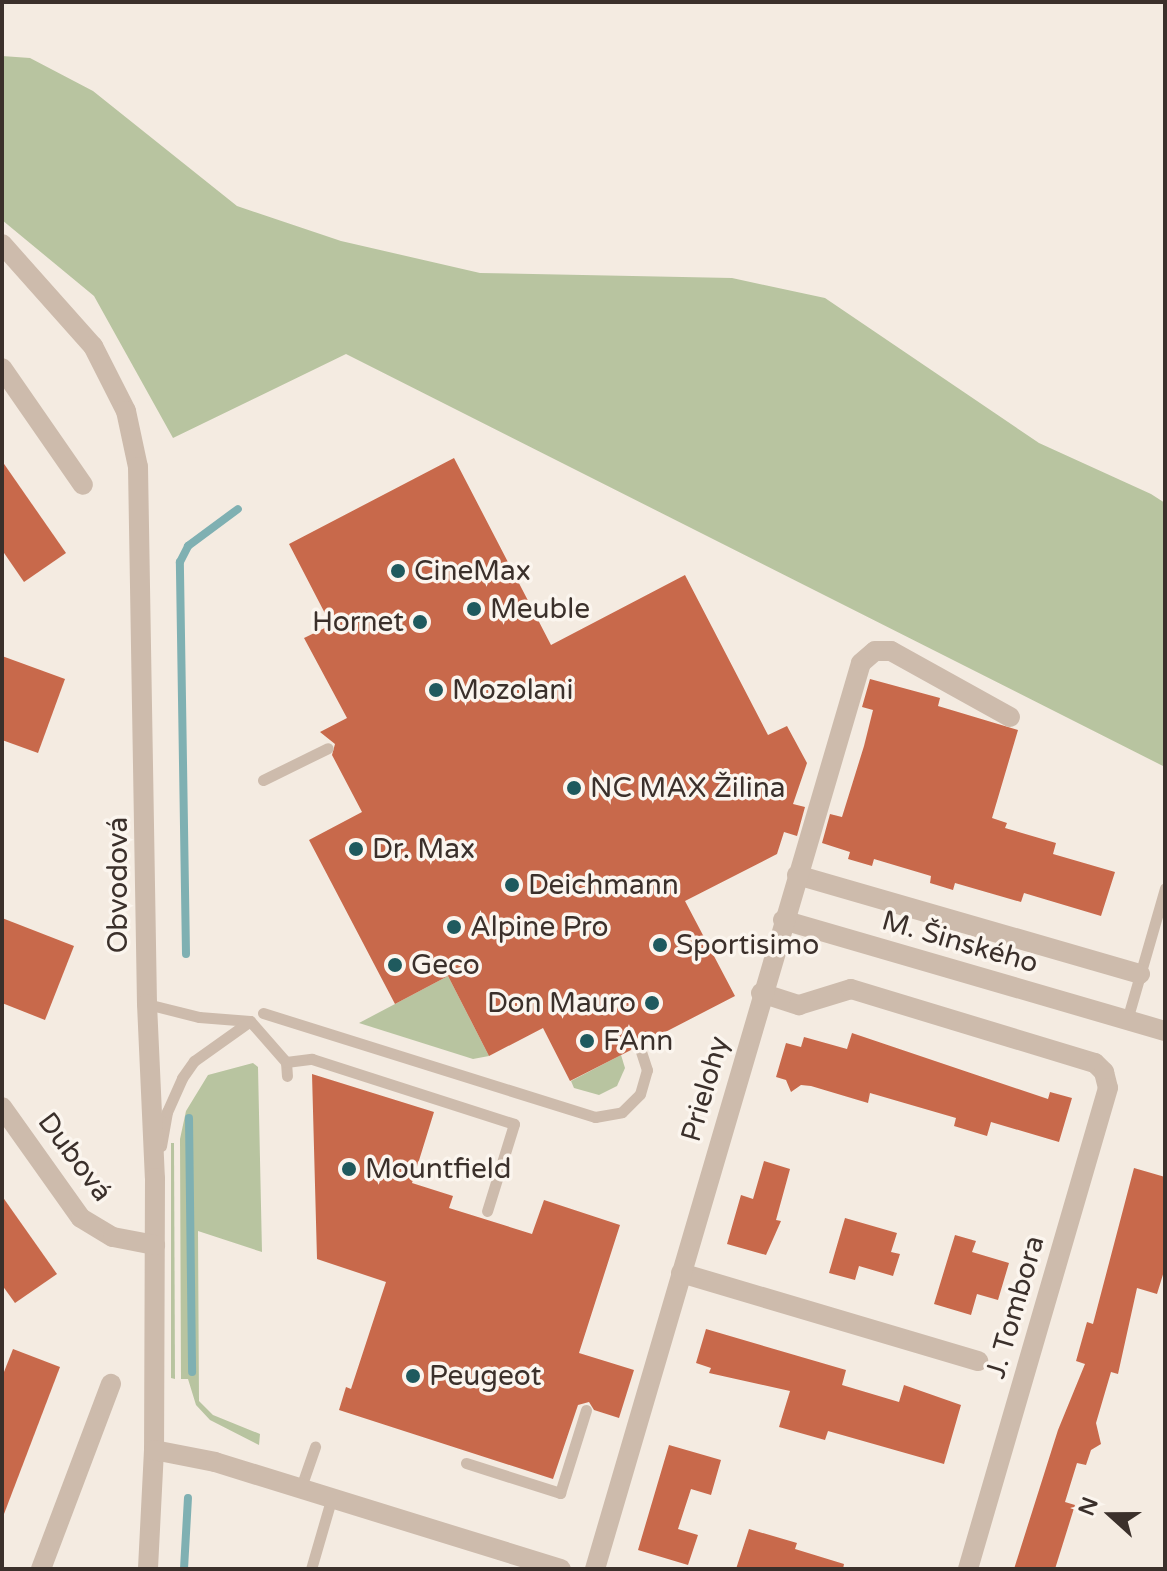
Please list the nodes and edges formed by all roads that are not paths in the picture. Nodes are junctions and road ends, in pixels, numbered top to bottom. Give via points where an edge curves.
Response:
1 (2, 244) edge
2 (2, 368) edge
3 (83, 485) dead end
4 (1010, 717) dead end
5 (328, 748) dead end
6 (263, 780) dead end
7 (797, 875) junction
8 (1165, 888) edge
9 (783, 920) junction
10 (1140, 974) junction
11 (761, 993) junction
12 (147, 1004) junction
13 (263, 1013) dead end
14 (1127, 1020) junction
15 (250, 1021) junction
16 (1165, 1031) edge
17 (639, 1046) dead end
18 (286, 1062) junction
19 (287, 1076) dead end
20 (2, 1107) edge
21 (155, 1178) junction
22 (487, 1211) dead end
23 (155, 1245) junction
24 (681, 1273) junction
25 (978, 1361) dead end
26 (111, 1384) dead end
27 (586, 1410) dead end
28 (315, 1447) dead end
29 (154, 1450) junction
30 (466, 1463) dead end
31 (300, 1490) junction
32 (331, 1500) junction
33 (41, 1569) edge
34 (148, 1569) edge
35 (311, 1569) edge
36 (561, 1569) edge
37 (595, 1569) edge
38 (968, 1569) edge

1 - 12 street, Obvodová via 93,346 126,411 138,467
2 - 3 street
4 - 7 street via 891,651 875,651 861,663
5 - 6 lane
7 - 9 street
7 - 10 street, M. Šinského
8 - 10 lane
9 - 11 street, Prielohy
9 - 14 street, M. Šinského
10 - 14 lane
11 - 24 street, Prielohy
11 - 38 street, J. Tombora via 799,1005 851,989 1095,1063 1104,1072 1108,1088
12 - 15 lane via 199,1017
12 - 21 street, Obvodová
13 - 17 lane via 595,1117 622,1112 640,1094 647,1070
14 - 16 street, M. Šinského
15 - 18 lane
15 - 21 lane via 194,1061 182,1078 167,1112
18 - 19 lane
18 - 22 lane via 312,1059 514,1124
20 - 23 street, Dubová via 81,1218 113,1237
21 - 23 street, Obvodová
23 - 29 street, Obvodová
24 - 25 street
24 - 37 street, Prielohy
26 - 33 street
27 - 30 lane via 560,1493
28 - 31 lane
29 - 31 street via 201,1458
29 - 34 street, Obvodová
31 - 32 street
32 - 35 lane
32 - 36 street

